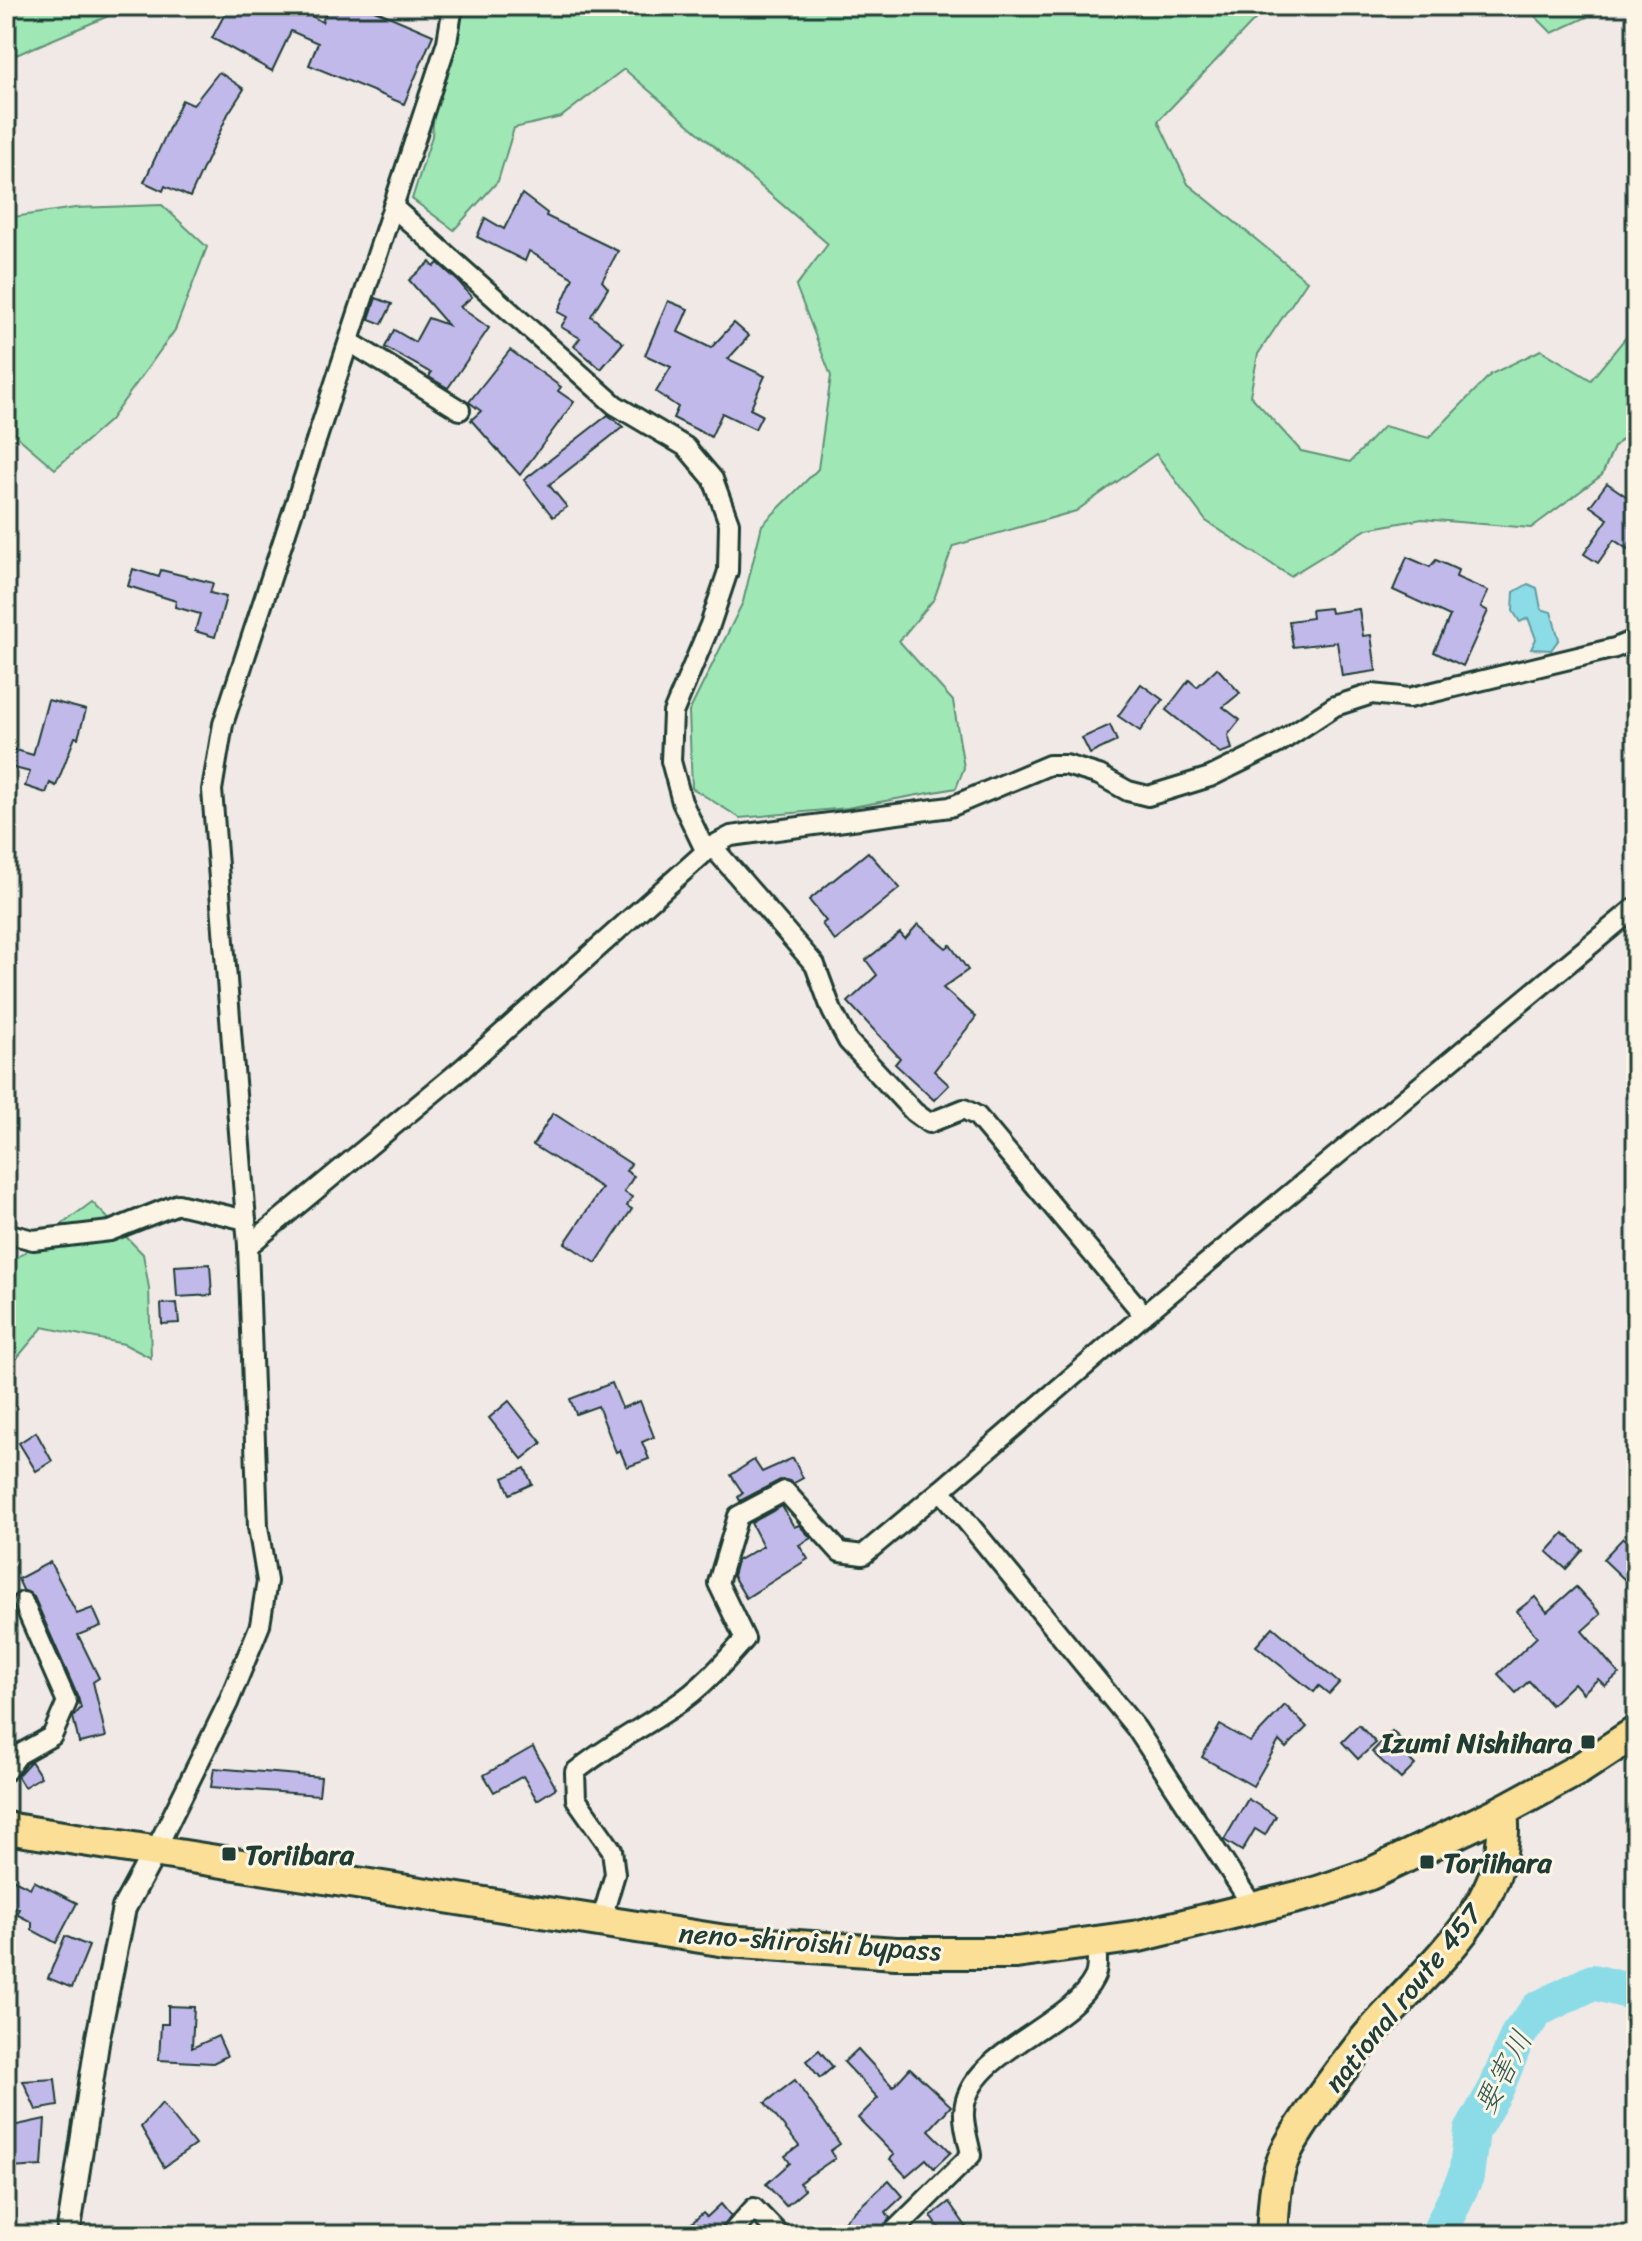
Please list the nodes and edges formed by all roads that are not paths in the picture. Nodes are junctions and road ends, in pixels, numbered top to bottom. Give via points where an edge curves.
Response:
1 (453, 6) edge
2 (393, 207) junction
3 (350, 342) junction
4 (460, 410) dead end
5 (1636, 639) edge
6 (709, 849) junction
7 (1636, 907) edge
8 (246, 1220) junction
9 (6, 1233) edge
10 (248, 1246) junction
11 (1144, 1315) junction
12 (941, 1490) junction
13 (23, 1602) dead end
14 (1636, 1732) edge
15 (6, 1771) edge
16 (1502, 1811) junction
17 (6, 1828) edge
18 (156, 1849) junction
19 (1254, 1908) junction
20 (601, 1921) junction
21 (1097, 1942) junction
22 (68, 2235) edge
23 (730, 2235) edge
24 (780, 2235) edge
25 (890, 2235) edge
26 (1272, 2235) edge

1 - 2 street via 447,42
2 - 3 street
2 - 6 street via 615,405 686,447 713,479 729,523 728,571 673,713 671,761 682,802
3 - 4 street
3 - 8 street via 223,724 212,790
5 - 6 street via 1409,698 1372,694 1335,706 1277,744 1210,777 1148,796 1099,775 1049,765 950,807 755,831 731,836
6 - 10 street via 463,1068
6 - 11 street via 815,965 848,1041 929,1123 964,1109 977,1116
7 - 11 street
8 - 9 street via 178,1204 110,1231 33,1240
8 - 10 street
10 - 18 street via 258,1527 267,1581 260,1625 228,1703
11 - 12 street
12 - 19 street via 1136,1728
12 - 20 street via 863,1555 840,1552 785,1491 738,1516 718,1583 745,1639 713,1676 674,1707 609,1744 575,1772 576,1799 612,1850 615,1874
13 - 15 street via 67,1702 52,1736 18,1755
14 - 16 highway
16 - 19 highway, neno-shiroishi bypass via 1370,1874
16 - 26 highway, national route 457 via 1505,1836 1497,1871 1472,1919 1359,2046 1286,2151 1276,2182
17 - 18 highway, neno-shiroishi bypass
18 - 20 highway, neno-shiroishi bypass
18 - 22 street via 124,1908
19 - 21 highway, neno-shiroishi bypass
20 - 21 highway, neno-shiroishi bypass via 726,1941 896,1953 1016,1953
21 - 25 street via 1095,1977 1080,1996 985,2071 967,2096 964,2114 971,2155
23 - 24 street via 754,2208

